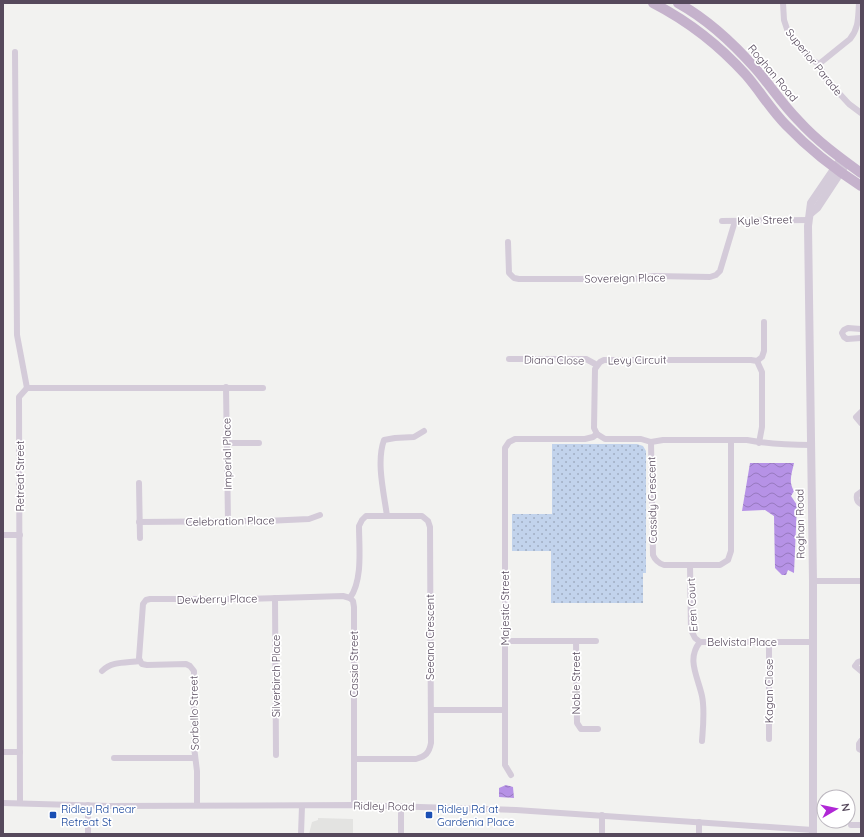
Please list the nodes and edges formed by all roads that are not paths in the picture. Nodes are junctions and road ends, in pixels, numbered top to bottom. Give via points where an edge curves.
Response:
1 (653, 3) edge
2 (783, 3) edge
3 (859, 3) edge
4 (682, 4) edge
5 (674, 15) junction
6 (15, 52) dead end
7 (819, 64) junction
8 (861, 113) edge
9 (844, 161) junction
10 (837, 171) junction
11 (861, 173) edge
12 (861, 186) edge
13 (810, 216) junction
14 (722, 221) dead end
15 (735, 221) junction
16 (508, 242) dead end
17 (764, 322) dead end
18 (861, 329) edge
19 (861, 338) edge
20 (509, 359) dead end
21 (757, 361) junction
22 (597, 365) junction
23 (226, 387) junction
24 (27, 388) junction
25 (263, 388) dead end
26 (861, 412) edge
27 (861, 422) edge
28 (424, 431) dead end
29 (597, 434) junction
30 (731, 440) junction
31 (651, 442) junction
32 (228, 443) junction
33 (259, 443) dead end
34 (759, 443) junction
35 (812, 445) junction
36 (139, 483) dead end
37 (861, 492) edge
38 (861, 504) edge
39 (320, 515) dead end
40 (387, 516) junction
41 (228, 521) junction
42 (140, 522) junction
43 (3, 535) edge
44 (20, 535) junction
45 (140, 538) dead end
46 (690, 565) junction
47 (813, 581) junction
48 (861, 581) edge
49 (275, 598) junction
50 (350, 598) junction
51 (505, 641) junction
52 (576, 641) junction
53 (596, 641) dead end
54 (700, 642) junction
55 (769, 642) junction
56 (813, 642) junction
57 (861, 661) edge
58 (140, 662) junction
59 (102, 671) dead end
60 (861, 671) edge
61 (431, 710) junction
62 (505, 710) junction
63 (598, 729) dead end
64 (769, 739) dead end
65 (702, 741) dead end
66 (861, 741) edge
67 (861, 750) edge
68 (3, 752) edge
69 (20, 752) junction
70 (276, 755) dead end
71 (114, 758) dead end
72 (195, 758) junction
73 (355, 759) junction
74 (511, 775) dead end
75 (3, 803) edge
76 (20, 803) junction
77 (88, 805) junction
78 (197, 805) junction
79 (354, 805) junction
80 (302, 806) junction
81 (401, 807) junction
82 (602, 815) junction
83 (699, 822) junction
84 (813, 832) edge
85 (88, 834) edge
86 (301, 834) edge
87 (401, 834) edge
88 (602, 834) edge
89 (700, 834) edge

1 - 5 main road
2 - 7 street, Superior Parade via 788,32 809,58
3 - 7 street via 858,23 854,34
4 - 5 street, Roghan Road
4 - 9 main road, Roghan Road via 742,54 797,120
5 - 10 main road, Roghan Road via 725,53 784,124
6 - 24 street via 17,335
7 - 8 street, Superior Parade via 826,78 849,104
9 - 10 street, Roghan Road
9 - 11 main road
10 - 12 main road
10 - 13 street, Roghan Road via 811,203
13 - 15 street, Kyle Street
13 - 35 street, Roghan Road
14 - 15 street, Kyle Street
15 - 16 street, Sovereign Place via 720,271 710,278 654,276 634,279 519,279 509,273
17 - 21 street via 764,351
18 - 19 street via 848,328 842,333 847,339
20 - 22 street, Diana Close via 586,359
21 - 22 street, Levy Circuit via 604,360
21 - 34 street via 762,372 762,427
22 - 29 street, Levy Circuit via 594,372 594,428
23 - 24 street
23 - 25 street
23 - 32 street, Imperial Place
24 - 44 street, Retreat Street via 19,397
26 - 27 street via 856,417
28 - 40 street via 414,437 384,440 380,461
29 - 31 street via 605,439 642,439
29 - 51 street, Majestic Street via 585,439 515,439 505,448
30 - 31 street, Cassidy Crescent
30 - 34 street, Cassidy Crescent
30 - 46 street, Cassidy Crescent via 731,556 720,565
31 - 46 street, Cassidy Crescent via 653,555 664,565
32 - 33 street
32 - 41 street, Imperial Place
34 - 35 street, Cassidy Crescent
35 - 47 street, Roghan Road
36 - 42 street
37 - 38 street via 856,500
39 - 41 street, Celebration Place via 309,519
40 - 50 street, Seeana Crescent via 366,516 359,526 358,578
40 - 61 street, Seeana Crescent via 422,516 430,527
41 - 42 street, Celebration Place
42 - 45 street
43 - 44 street
44 - 69 street, Retreat Street
46 - 54 street, Eren Court via 692,630
47 - 48 street
47 - 56 street, Roghan Road
49 - 50 street, Dewberry Place
49 - 58 street, Dewberry Place via 146,600 143,604
49 - 70 street, Silverbirch Place
50 - 73 street, Cassia Street via 354,607
51 - 52 street
51 - 62 street, Majestic Street
52 - 53 street
52 - 63 street, Noble Street via 576,723 581,729
54 - 55 street, Belvista Place
54 - 65 street, Belvista Place via 693,654 694,669 702,697
55 - 56 street, Belvista Place
55 - 64 street, Kagan Close
56 - 84 street, Roghan Road
57 - 60 street via 855,666
58 - 59 street, Sorbello Street via 114,664
58 - 72 street, Sorbello Street via 147,665 186,664 194,671
61 - 62 street
61 - 73 street, Seeana Crescent via 431,743 425,756 416,759
62 - 74 street, Majestic Street via 505,765
66 - 67 street
68 - 69 street
69 - 76 street, Retreat Street
71 - 72 street
72 - 78 street, Sorbello Street
73 - 79 street, Cassia Street
75 - 76 street, Ridley Road
76 - 77 street, Ridley Road
77 - 78 street, Ridley Road
77 - 85 street
78 - 80 street, Ridley Road
79 - 80 street, Ridley Road
79 - 81 street, Ridley Road
80 - 86 street
81 - 82 street, Ridley Road
81 - 87 street
82 - 83 street, Ridley Road
82 - 88 street
83 - 84 street, Ridley Road
83 - 89 street

